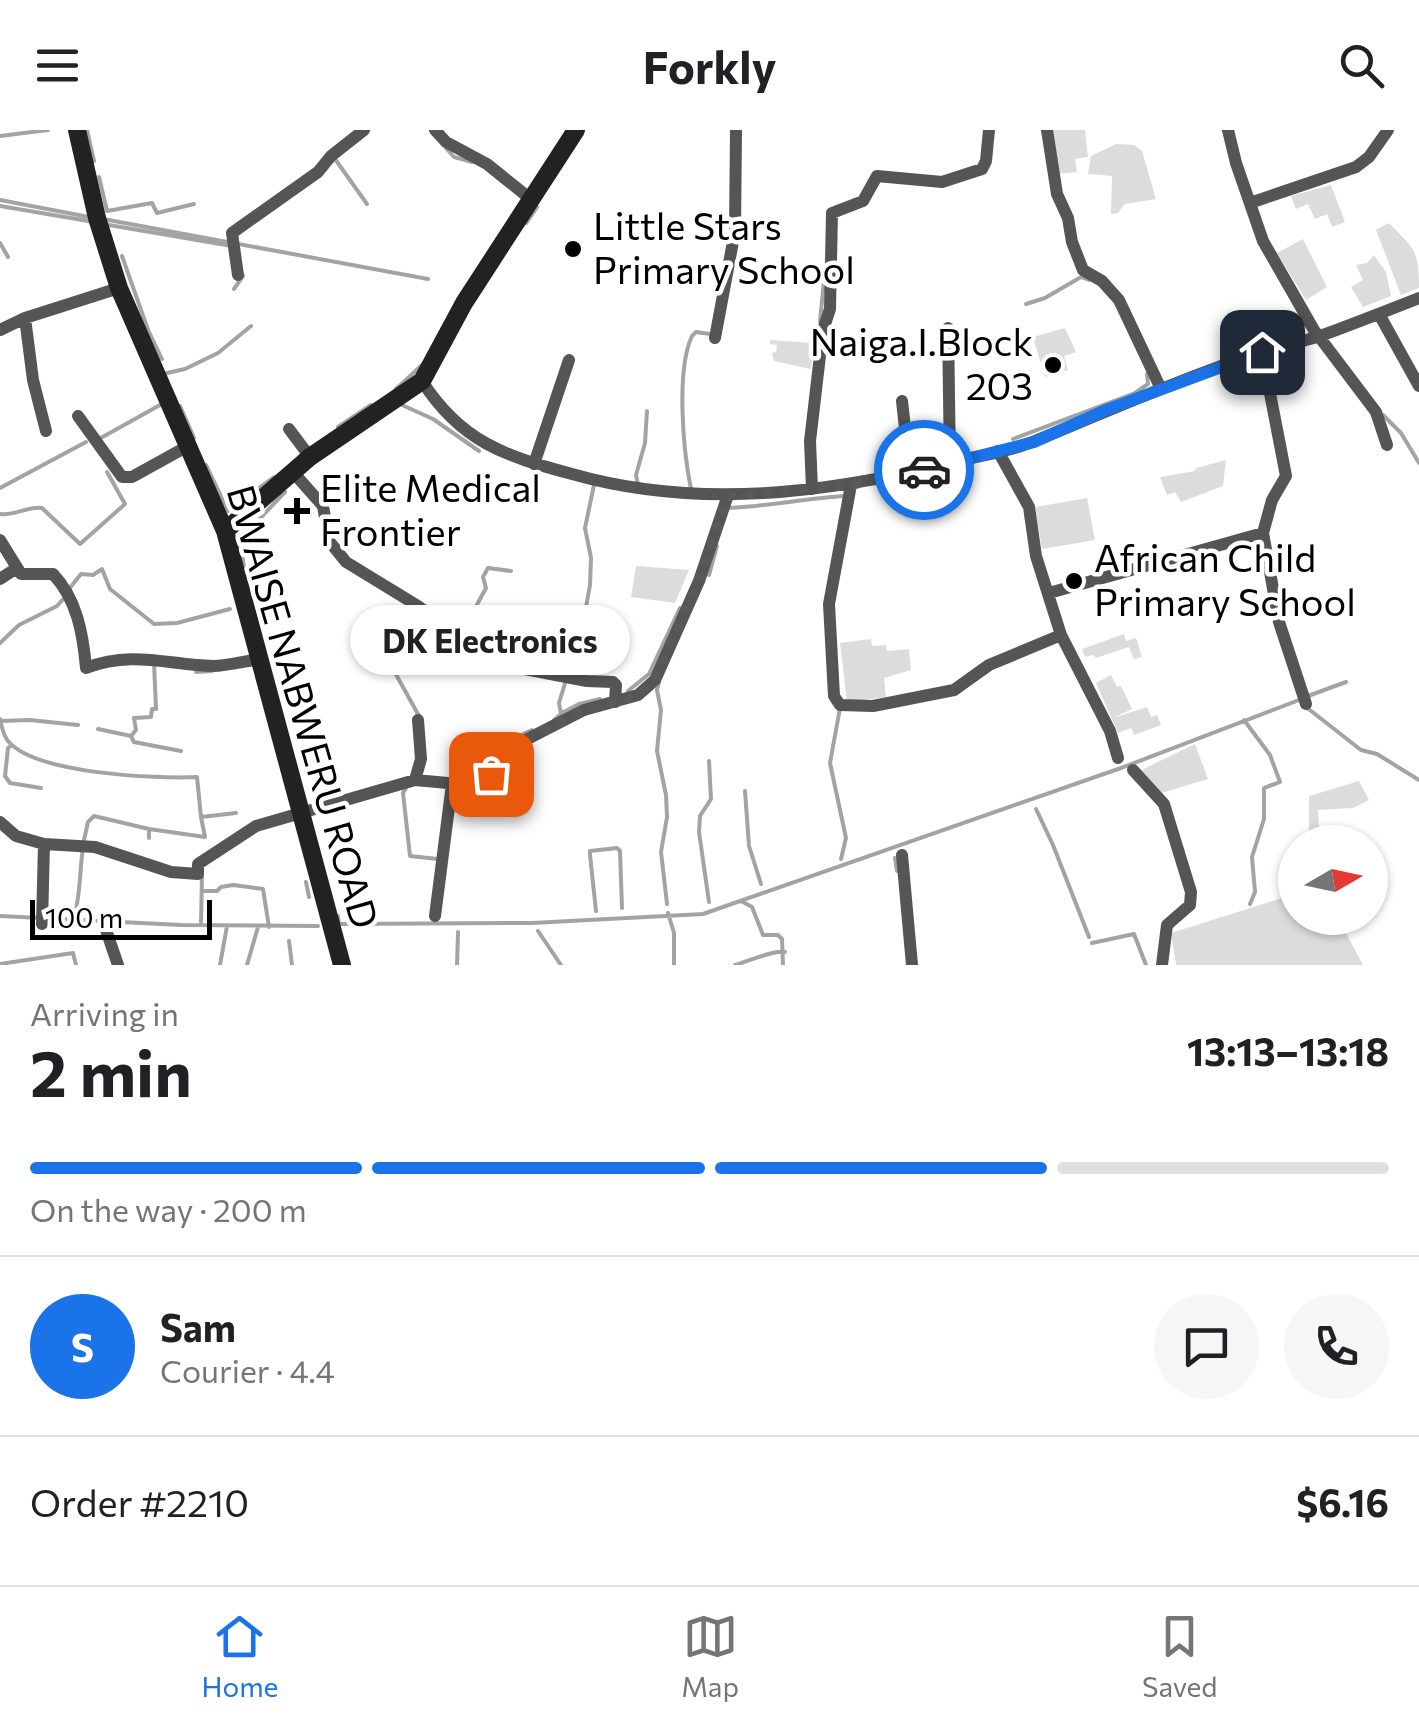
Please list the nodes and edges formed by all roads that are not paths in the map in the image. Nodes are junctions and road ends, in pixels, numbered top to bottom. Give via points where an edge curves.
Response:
1 (78, 130) edge
2 (364, 130) edge
3 (435, 130) edge
4 (576, 130) edge
5 (736, 130) edge
6 (990, 130) edge
7 (1047, 130) edge
8 (1228, 130) edge
9 (1388, 130) edge
10 (348, 135) edge
11 (533, 200) junction
12 (1250, 203) junction
13 (238, 276) dead end
14 (119, 288) junction
15 (1419, 298) edge
16 (1379, 314) junction
17 (26, 318) junction
18 (1, 327) edge
19 (948, 328) dead end
20 (1319, 336) junction
21 (716, 338) dead end
22 (1262, 352) junction
23 (569, 360) dead end
24 (422, 381) junction
25 (1419, 386) edge
26 (1161, 389) junction
27 (902, 401) dead end
28 (78, 416) dead end
29 (289, 428) dead end
30 (46, 431) dead end
31 (188, 446) junction
32 (1388, 446) dead end
33 (998, 452) junction
34 (310, 458) junction
35 (950, 463) junction
36 (534, 464) junction
37 (293, 472) junction
38 (910, 474) junction
39 (851, 485) junction
40 (812, 489) junction
41 (728, 496) junction
42 (225, 532) junction
43 (1263, 532) junction
44 (0, 540) edge
45 (19, 571) junction
46 (0, 579) edge
47 (1049, 593) junction
48 (1061, 635) junction
49 (260, 659) junction
50 (1304, 698) dead end
51 (614, 702) junction
52 (418, 720) dead end
53 (1118, 758) dead end
54 (1133, 770) dead end
55 (415, 780) junction
56 (452, 784) junction
57 (302, 814) junction
58 (0, 822) edge
59 (44, 844) junction
60 (902, 855) dead end
61 (435, 916) dead end
62 (43, 918) dead end
63 (105, 927) dead end
64 (911, 962) edge
65 (118, 965) edge
66 (342, 965) edge
67 (1162, 965) edge

1 - 14 main road, BWAISE NABWERU ROAD
2 - 10 street
3 - 11 street
4 - 11 main road
5 - 21 street via 736,231
6 - 40 street via 982,169 942,182 877,176 863,201 832,213 830,309 810,440
7 - 26 street via 1056,194 1082,270 1119,300
8 - 12 street
9 - 12 street via 1356,167
10 - 13 street via 318,172 232,234
11 - 24 main road
12 - 20 street via 1263,241
14 - 17 street
14 - 31 main road, BWAISE NABWERU ROAD
15 - 16 street
16 - 20 street
16 - 25 street
17 - 18 street
17 - 30 street
19 - 35 street
20 - 22 street
20 - 32 street via 1376,412
22 - 26 street
22 - 43 street via 1286,476
23 - 36 street
24 - 34 main road
24 - 36 street via 459,428
26 - 33 street
27 - 38 street
28 - 31 street via 122,478
29 - 34 street
31 - 42 main road, BWAISE NABWERU ROAD
33 - 35 street
33 - 47 street via 1028,508
34 - 37 main road
35 - 38 street
36 - 41 street via 622,486
37 - 42 main road
37 - 51 street via 324,506 329,540 346,562 476,650 508,666 612,682
38 - 39 street
39 - 40 street
39 - 48 street via 829,604 840,705 873,706 954,690 989,666
40 - 41 street
41 - 51 street via 694,596 654,680 638,696
42 - 49 main road, BWAISE NABWERU ROAD
43 - 47 street
43 - 50 street via 1279,622
44 - 45 street
45 - 46 street
45 - 49 street via 53,574 67,590 86,668 158,658 210,666
47 - 48 street
48 - 53 street
49 - 57 main road, BWAISE NABWERU ROAD
51 - 56 street via 510,748 482,783
52 - 55 street
54 - 67 street via 1164,804 1191,892 1190,905 1167,925
55 - 56 street
55 - 57 street
56 - 61 street
57 - 59 street via 256,826 207,856 198,874 95,847
57 - 66 main road, BWAISE NABWERU ROAD
58 - 59 street via 16,836
59 - 62 street
60 - 64 street
63 - 65 street

